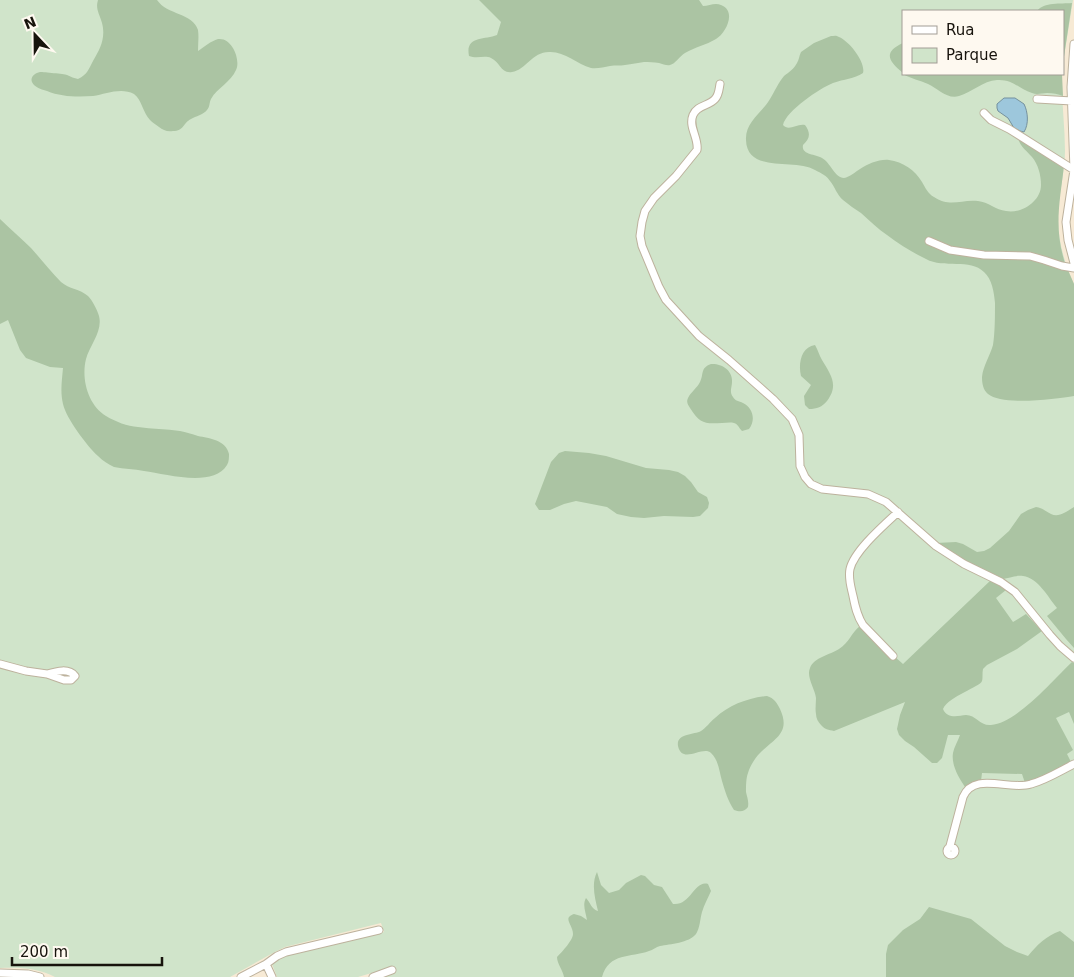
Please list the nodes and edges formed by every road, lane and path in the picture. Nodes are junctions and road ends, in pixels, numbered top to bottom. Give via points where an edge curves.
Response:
1 (1074, 44) edge
2 (720, 84) dead end
3 (1037, 99) dead end
4 (1072, 101) junction
5 (984, 113) dead end
6 (1074, 170) edge
7 (930, 241) dead end
8 (1072, 251) edge
9 (1074, 263) edge
10 (1074, 268) edge
11 (898, 512) junction
12 (893, 656) dead end
13 (1074, 658) edge
14 (0, 664) edge
15 (47, 674) dead end
16 (1074, 764) edge
17 (950, 846) dead end
18 (379, 930) dead end
19 (266, 964) junction
20 (392, 970) dead end
21 (0, 973) edge
22 (40, 977) edge
23 (240, 977) edge
24 (272, 977) edge
25 (373, 977) edge

1 - 4 street
2 - 11 street via 716,98 699,108 692,117 698,150 645,211 640,236 645,254 666,300 708,344 792,419 799,435 800,466 808,481 822,489 868,494
3 - 4 street
4 - 6 street
5 - 6 street via 990,120
6 - 8 street via 1066,222
7 - 10 street via 950,250 1030,256
8 - 9 street
11 - 12 street via 855,557 850,569 859,619
11 - 13 street via 936,546 1015,592 1050,635
14 - 15 street
16 - 17 street via 1030,785 983,783 969,788 963,798
18 - 19 street via 291,950
19 - 23 street
19 - 24 street
20 - 25 street
21 - 22 street

